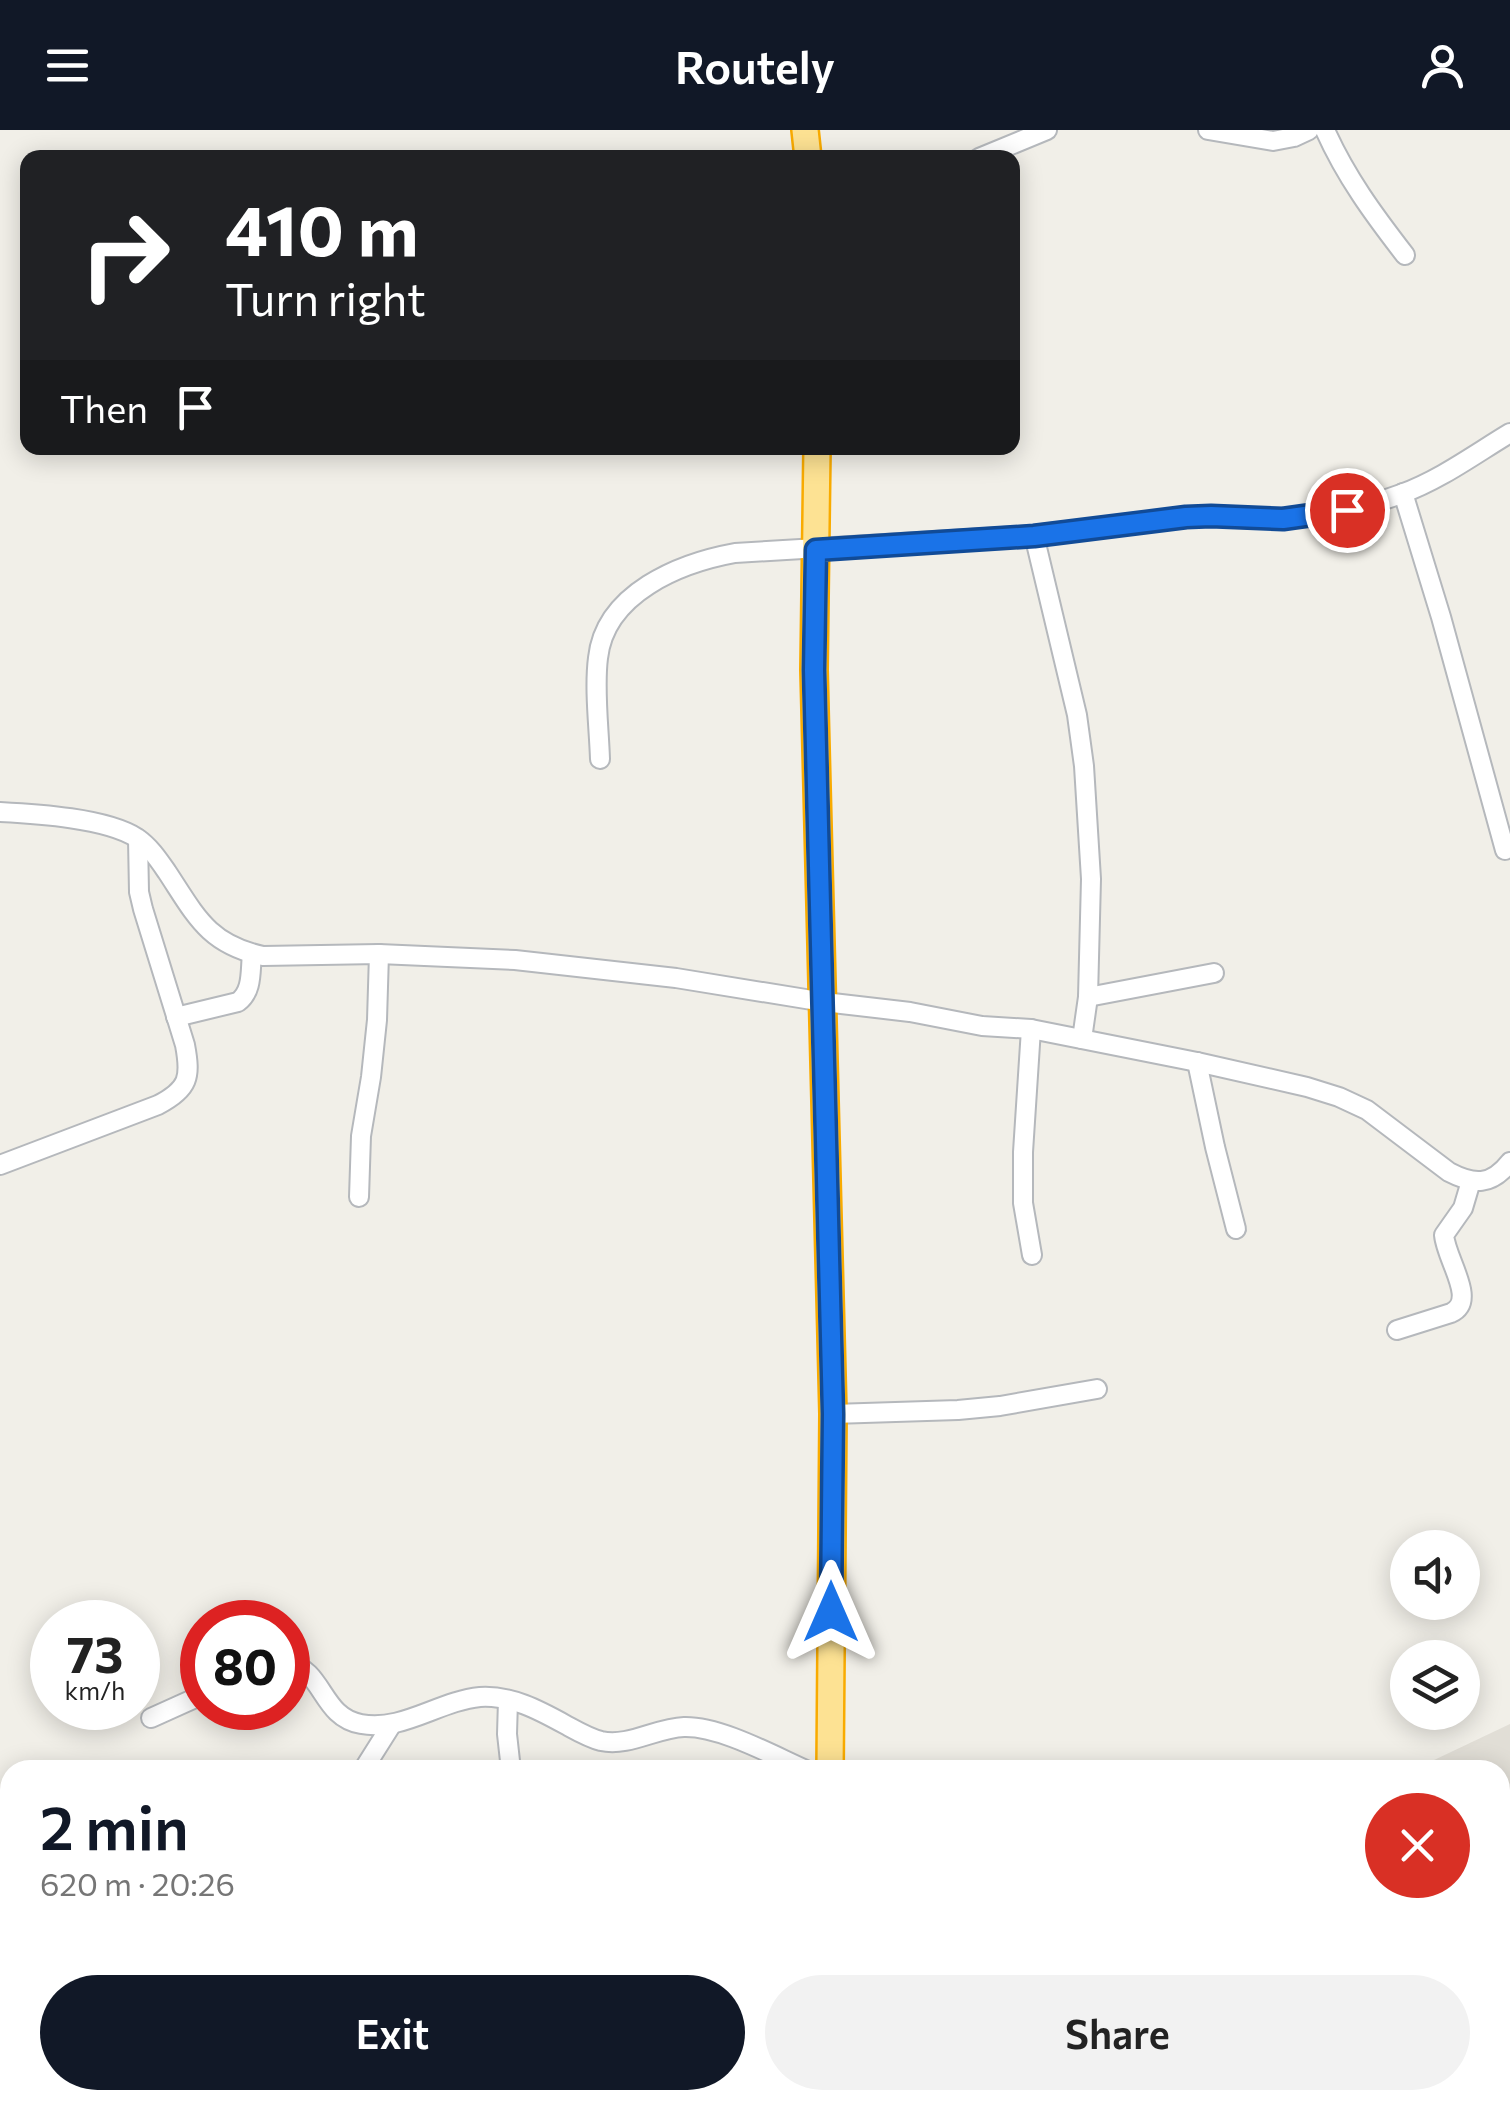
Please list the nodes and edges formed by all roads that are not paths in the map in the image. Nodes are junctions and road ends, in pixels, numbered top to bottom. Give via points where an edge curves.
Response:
1 (1047, 130) edge
2 (1208, 130) edge
3 (1310, 130) edge
4 (1325, 130) edge
5 (998, 150) edge
6 (1405, 255) dead end
7 (1510, 434) edge
8 (818, 455) edge
9 (1403, 494) junction
10 (1034, 536) junction
11 (816, 550) junction
12 (600, 759) dead end
13 (12, 812) edge
14 (138, 839) junction
15 (1505, 850) dead end
16 (252, 954) junction
17 (379, 954) junction
18 (1214, 972) dead end
19 (1088, 998) junction
20 (824, 1002) junction
21 (176, 1016) junction
22 (1031, 1029) junction
23 (1082, 1039) junction
24 (1197, 1062) junction
25 (1510, 1162) edge
26 (0, 1165) edge
27 (1471, 1181) junction
28 (359, 1197) dead end
29 (1236, 1229) dead end
30 (1032, 1255) dead end
31 (1397, 1330) dead end
32 (1097, 1389) dead end
33 (833, 1414) junction
34 (310, 1676) edge
35 (508, 1700) junction
36 (392, 1724) junction
37 (369, 1760) edge
38 (510, 1760) edge
39 (782, 1760) edge
40 (830, 1760) edge

1 - 5 street
2 - 3 street via 1272,141
4 - 6 street via 1362,200
7 - 9 street
8 - 11 highway
9 - 10 street via 1283,519 1186,517
9 - 15 street
10 - 11 street
10 - 19 street via 1084,766 1091,879
11 - 12 street via 710,558 641,589 621,608 598,656
11 - 20 highway
13 - 14 street via 115,828
14 - 16 street via 203,926
14 - 21 street via 138,892
16 - 17 street
16 - 21 street via 244,998
17 - 20 street via 586,966
17 - 28 street
18 - 19 street
19 - 23 street
20 - 22 street
20 - 33 highway
21 - 26 street via 188,1063 178,1092
22 - 23 street
22 - 30 street via 1023,1203
23 - 24 street
24 - 27 street via 1353,1102
24 - 29 street
25 - 27 street via 1492,1179
27 - 31 street via 1444,1235 1462,1304
32 - 33 street via 958,1410
33 - 40 highway
34 - 36 street via 342,1718
35 - 36 street via 458,1702
35 - 38 street
35 - 39 street via 603,1741 704,1728
36 - 37 street

